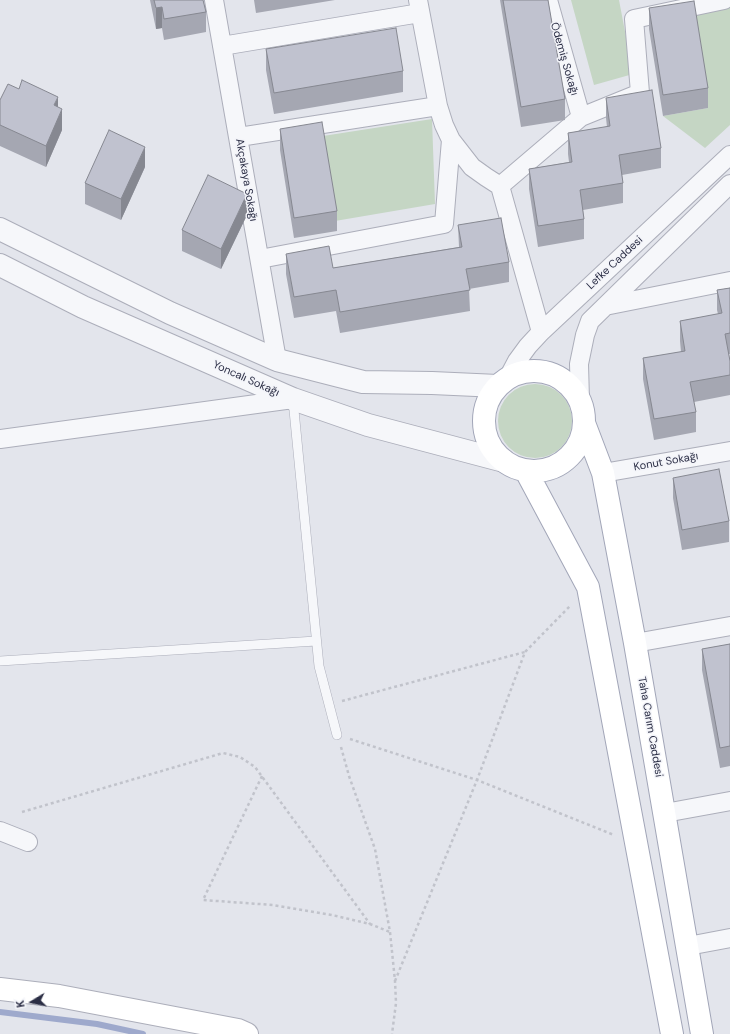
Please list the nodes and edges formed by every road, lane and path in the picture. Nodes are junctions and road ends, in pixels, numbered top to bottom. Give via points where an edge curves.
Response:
1 (214, 0) edge
2 (548, 0) edge
3 (724, 0) edge
4 (686, 4) edge
5 (419, 7) edge
6 (222, 46) junction
7 (438, 106) junction
8 (581, 117) junction
9 (238, 137) junction
10 (451, 140) junction
11 (730, 155) edge
12 (730, 184) edge
13 (500, 186) junction
14 (0, 229) edge
15 (260, 259) junction
16 (0, 265) edge
17 (730, 281) edge
18 (605, 306) junction
19 (541, 332) junction
20 (277, 360) junction
21 (503, 382) junction
22 (293, 399) junction
23 (580, 400) junction
24 (584, 423) junction
25 (0, 439) edge
26 (730, 451) edge
27 (504, 461) junction
28 (526, 471) junction
29 (603, 473) junction
30 (588, 587) junction
31 (730, 626) edge
32 (316, 641) junction
33 (635, 643) junction
34 (525, 652) junction
35 (0, 661) edge
36 (329, 704) junction
37 (338, 735) junction
38 (262, 776) junction
39 (477, 780) junction
40 (730, 801) edge
41 (22, 812) dead end
42 (664, 813) junction
43 (0, 831) edge
44 (28, 842) dead end
45 (636, 844) junction
46 (370, 924) junction
47 (390, 932) junction
48 (730, 938) edge
49 (688, 946) junction
50 (395, 981) junction
51 (0, 989) edge
52 (247, 1034) edge
53 (392, 1034) edge
54 (672, 1034) edge
55 (702, 1034) edge

1 - 6 street, Akçakaya Sokağı
2 - 8 street, Ödemiş Sokağı
3 - 4 street
4 - 8 street via 634,18 640,93
5 - 6 street
5 - 7 street
6 - 9 street, Akçakaya Sokağı
7 - 9 street
7 - 10 street
8 - 13 street
9 - 15 street, Akçakaya Sokağı
10 - 13 street via 472,167
10 - 15 street via 444,224
11 - 19 street, Lefke Caddesi
12 - 18 street
13 - 19 street
14 - 20 street via 170,313
15 - 20 street, Akçakaya Sokağı
16 - 22 street, Yoncalı Sokağı via 83,307
17 - 18 street
18 - 23 street via 590,322 585,335 579,364
19 - 21 street, Lefke Caddesi
20 - 21 street via 363,382
21 - 23 main road via 519,373 543,371 565,381 574,389
21 - 27 main road via 491,395 484,418 489,442
22 - 25 street
22 - 27 street, Yoncalı Sokağı via 368,425
22 - 32 lane
23 - 24 main road via 584,411
24 - 28 main road via 578,447 561,464 550,469
24 - 29 main road, Taha Carım Caddesi
26 - 29 street, Konut Sokağı
27 - 28 main road
28 - 30 main road
29 - 33 main road, Taha Carım Caddesi
30 - 34 path
30 - 45 main road
31 - 33 street
32 - 35 lane
32 - 36 lane via 319,666
33 - 42 main road, Taha Carım Caddesi
34 - 36 path
34 - 39 path
36 - 37 lane
37 - 39 path
37 - 47 path via 349,776 376,849
38 - 41 path via 256,767 240,757 224,753
38 - 46 path
38 - 46 path via 203,900 273,905
39 - 45 path
39 - 50 path
40 - 42 street
42 - 49 main road, Taha Carım Caddesi
43 - 44 street
45 - 54 main road
46 - 47 path
47 - 50 path
48 - 49 street
49 - 55 main road, Taha Carım Caddesi
50 - 53 path via 396,1003
51 - 52 main road via 59,996 238,1030

